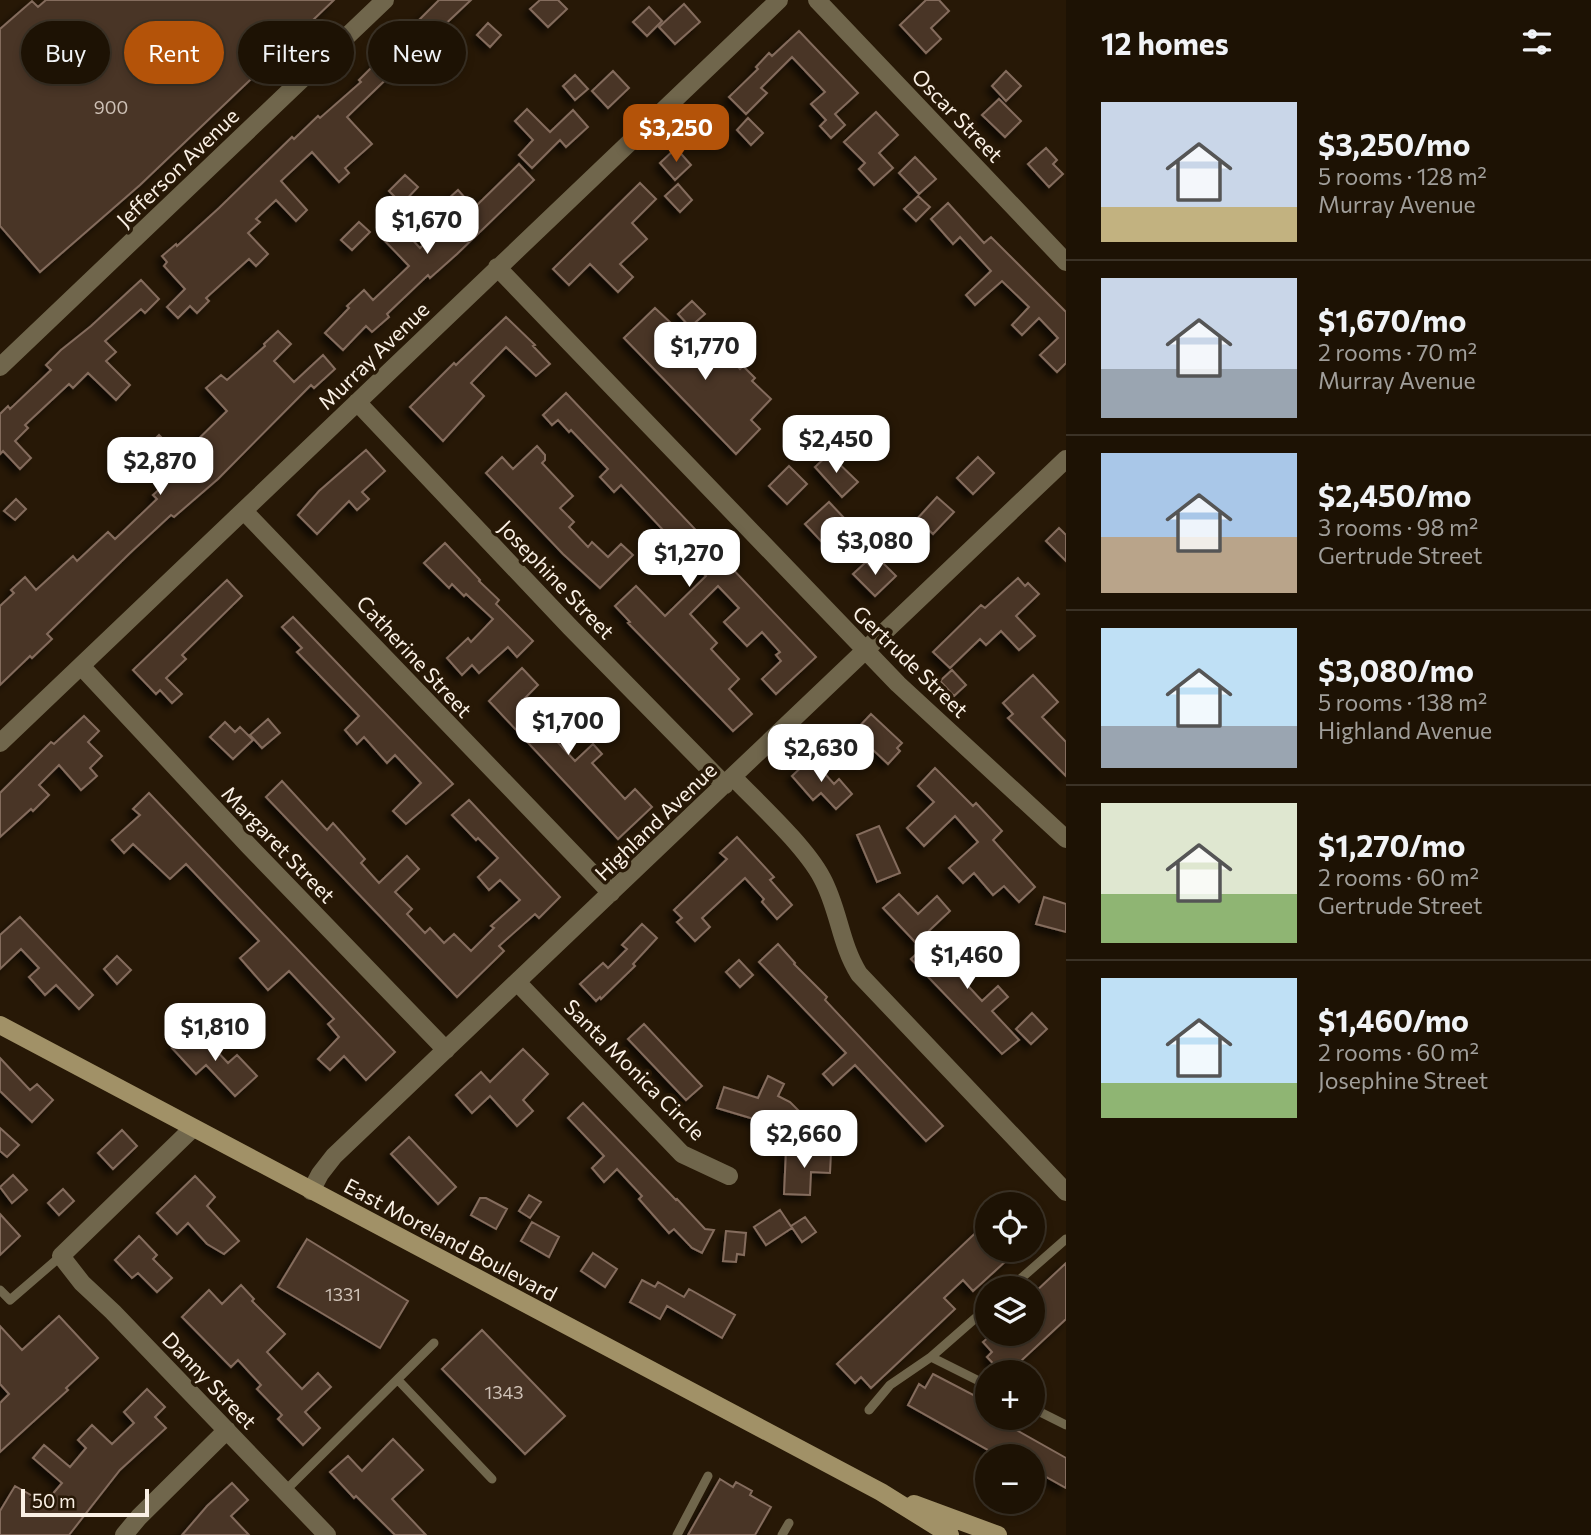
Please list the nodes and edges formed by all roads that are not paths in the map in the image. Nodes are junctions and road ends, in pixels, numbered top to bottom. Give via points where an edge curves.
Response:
1 (385, 0) edge
2 (779, 0) edge
3 (817, 0) edge
4 (1066, 262) edge
5 (497, 267) junction
6 (2, 360) edge
7 (358, 402) junction
8 (1066, 459) edge
9 (244, 511) junction
10 (866, 651) junction
11 (81, 666) junction
12 (0, 743) edge
13 (729, 781) junction
14 (1066, 839) edge
15 (611, 893) junction
16 (517, 982) junction
17 (0, 1024) edge
18 (446, 1050) junction
19 (193, 1128) junction
20 (729, 1176) dead end
21 (312, 1191) junction
22 (1066, 1192) edge
23 (1066, 1239) edge
24 (61, 1256) junction
25 (1024, 1276) edge
26 (0, 1290) edge
27 (975, 1318) edge
28 (434, 1343) dead end
29 (931, 1357) junction
30 (975, 1379) edge
31 (398, 1380) junction
32 (869, 1410) dead end
33 (1045, 1414) edge
34 (1066, 1425) edge
35 (227, 1430) junction
36 (708, 1476) dead end
37 (492, 1479) dead end
38 (285, 1491) junction
39 (881, 1492) junction
40 (789, 1522) dead end
41 (124, 1535) edge
42 (327, 1535) edge
43 (677, 1535) edge
44 (782, 1535) edge
45 (950, 1535) edge
46 (998, 1535) edge

1 - 6 street, Jefferson Avenue
2 - 5 street, Murray Avenue
3 - 4 street, Oscar Street
5 - 7 street, Murray Avenue
5 - 10 street, Gertrude Street
7 - 9 street, Murray Avenue
7 - 13 street, Josephine Street via 570,627
8 - 10 street, Highland Avenue
9 - 11 street, Murray Avenue
9 - 15 street, Catherine Street
10 - 13 street, Highland Avenue
10 - 14 street, Gertrude Street
11 - 12 street, Murray Avenue
11 - 18 street, Margaret Street
13 - 15 street, Highland Avenue
13 - 22 street, Josephine Street via 810,859 831,898 847,953 859,974
15 - 16 street, Highland Avenue
16 - 18 street, Highland Avenue
16 - 20 street, Santa Monica Circle via 682,1154
17 - 19 main road, East Moreland Boulevard
18 - 21 street, Highland Avenue via 334,1156
19 - 21 main road, East Moreland Boulevard
19 - 24 street
21 - 39 main road, East Moreland Boulevard
23 - 25 lane
24 - 26 lane via 10,1300
24 - 35 street, Danny Street
27 - 29 lane
28 - 31 lane
29 - 30 lane
29 - 32 lane via 890,1385
31 - 37 lane
31 - 38 lane
33 - 34 lane
35 - 38 street, Danny Street
35 - 41 street
36 - 43 lane
38 - 42 street, Danny Street
39 - 45 main road, East Moreland Boulevard
39 - 46 main road, East Moreland Boulevard
40 - 44 lane

